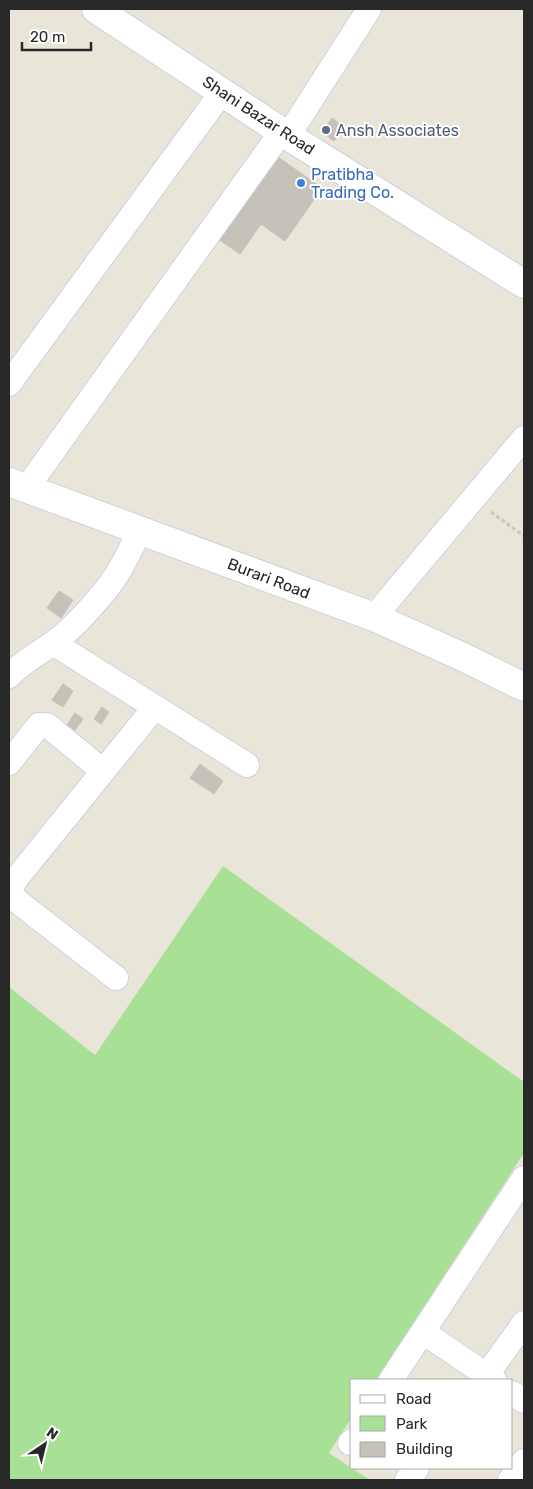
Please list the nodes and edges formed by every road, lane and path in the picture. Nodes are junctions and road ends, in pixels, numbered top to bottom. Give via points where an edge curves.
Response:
1 (96, 9) edge
2 (369, 9) edge
3 (222, 92) junction
4 (285, 133) junction
5 (524, 284) edge
6 (9, 384) edge
7 (524, 438) edge
8 (18, 485) edge
9 (472, 499) junction
10 (140, 530) junction
11 (524, 536) edge
12 (374, 617) junction
13 (53, 643) junction
14 (9, 676) edge
15 (524, 687) edge
16 (155, 707) junction
17 (9, 763) edge
18 (247, 765) dead end
19 (103, 772) junction
20 (116, 978) dead end
21 (524, 1178) edge
22 (524, 1323) edge
23 (423, 1332) junction
24 (392, 1379) edge
25 (488, 1379) edge
26 (513, 1394) edge
27 (524, 1401) edge
28 (524, 1461) edge
29 (415, 1469) edge
30 (407, 1480) edge
31 (510, 1480) edge

1 - 3 main road, Shani Bazar Road
2 - 4 street
3 - 4 main road, Shani Bazar Road
3 - 6 street
4 - 5 main road, Shani Bazar Road
4 - 8 street
7 - 9 street
8 - 10 main road, Burari Road
9 - 11 path
9 - 12 street
10 - 12 main road, Burari Road
10 - 13 street via 110,585
12 - 15 main road, Burari Road
13 - 14 street via 20,664
13 - 16 street
16 - 18 street
16 - 19 street
17 - 19 street via 39,725 47,725
19 - 20 street via 10,889 17,901
21 - 23 street
22 - 25 street
23 - 24 street
23 - 25 street
26 - 27 street
28 - 31 street
29 - 30 street

